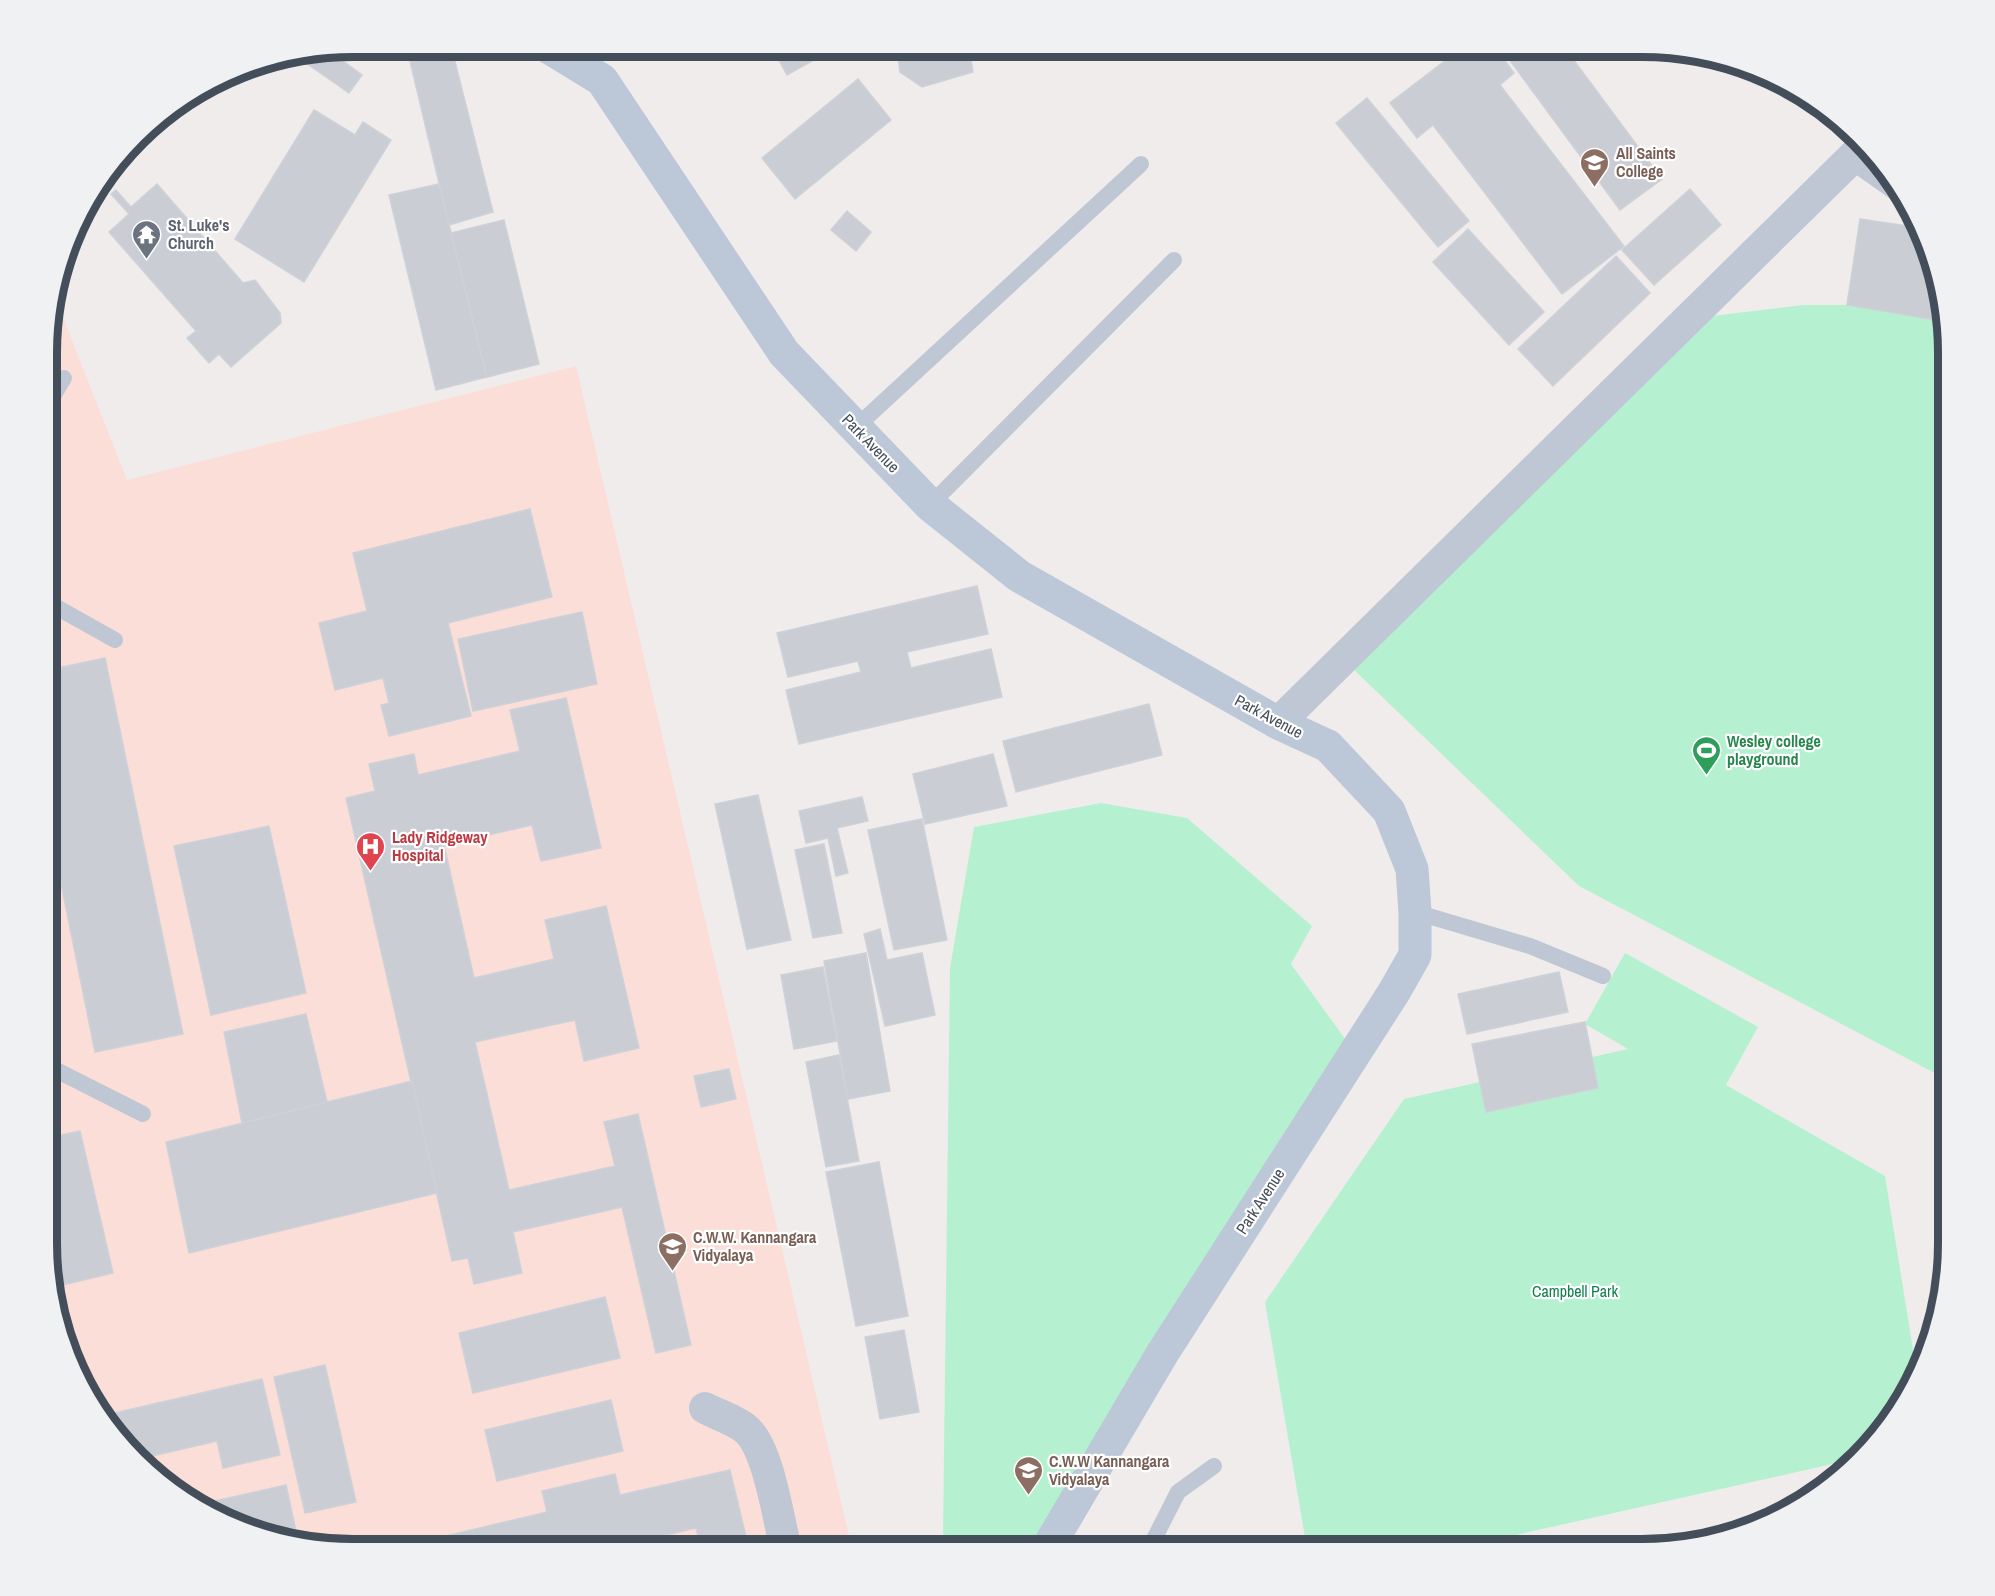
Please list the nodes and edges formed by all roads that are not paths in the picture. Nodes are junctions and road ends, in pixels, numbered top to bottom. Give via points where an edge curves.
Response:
1 (564, 57) edge
2 (1857, 152) edge
3 (1141, 164) dead end
4 (1870, 166) edge
5 (1174, 260) dead end
6 (64, 378) dead end
7 (57, 390) edge
8 (855, 428) junction
9 (930, 505) junction
10 (57, 607) edge
11 (115, 640) dead end
12 (1278, 723) junction
13 (1415, 912) junction
14 (1603, 976) dead end
15 (57, 1071) edge
16 (143, 1114) dead end
17 (705, 1408) dead end
18 (1214, 1466) dead end
19 (784, 1539) edge
20 (1053, 1539) edge
21 (1154, 1539) edge

1 - 8 street, Park Avenue via 602,80 784,353
2 - 4 lane
2 - 12 street
3 - 8 lane
5 - 9 lane
6 - 7 lane
8 - 9 street, Park Avenue
9 - 12 street, Park Avenue via 1019,576
10 - 11 lane
12 - 13 street, Park Avenue via 1328,746 1389,811 1412,869
13 - 14 lane via 1530,946
13 - 20 street, Park Avenue via 1415,955 1394,992 1162,1354
15 - 16 lane
17 - 19 street via 745,1428 755,1439
18 - 21 lane via 1178,1492

